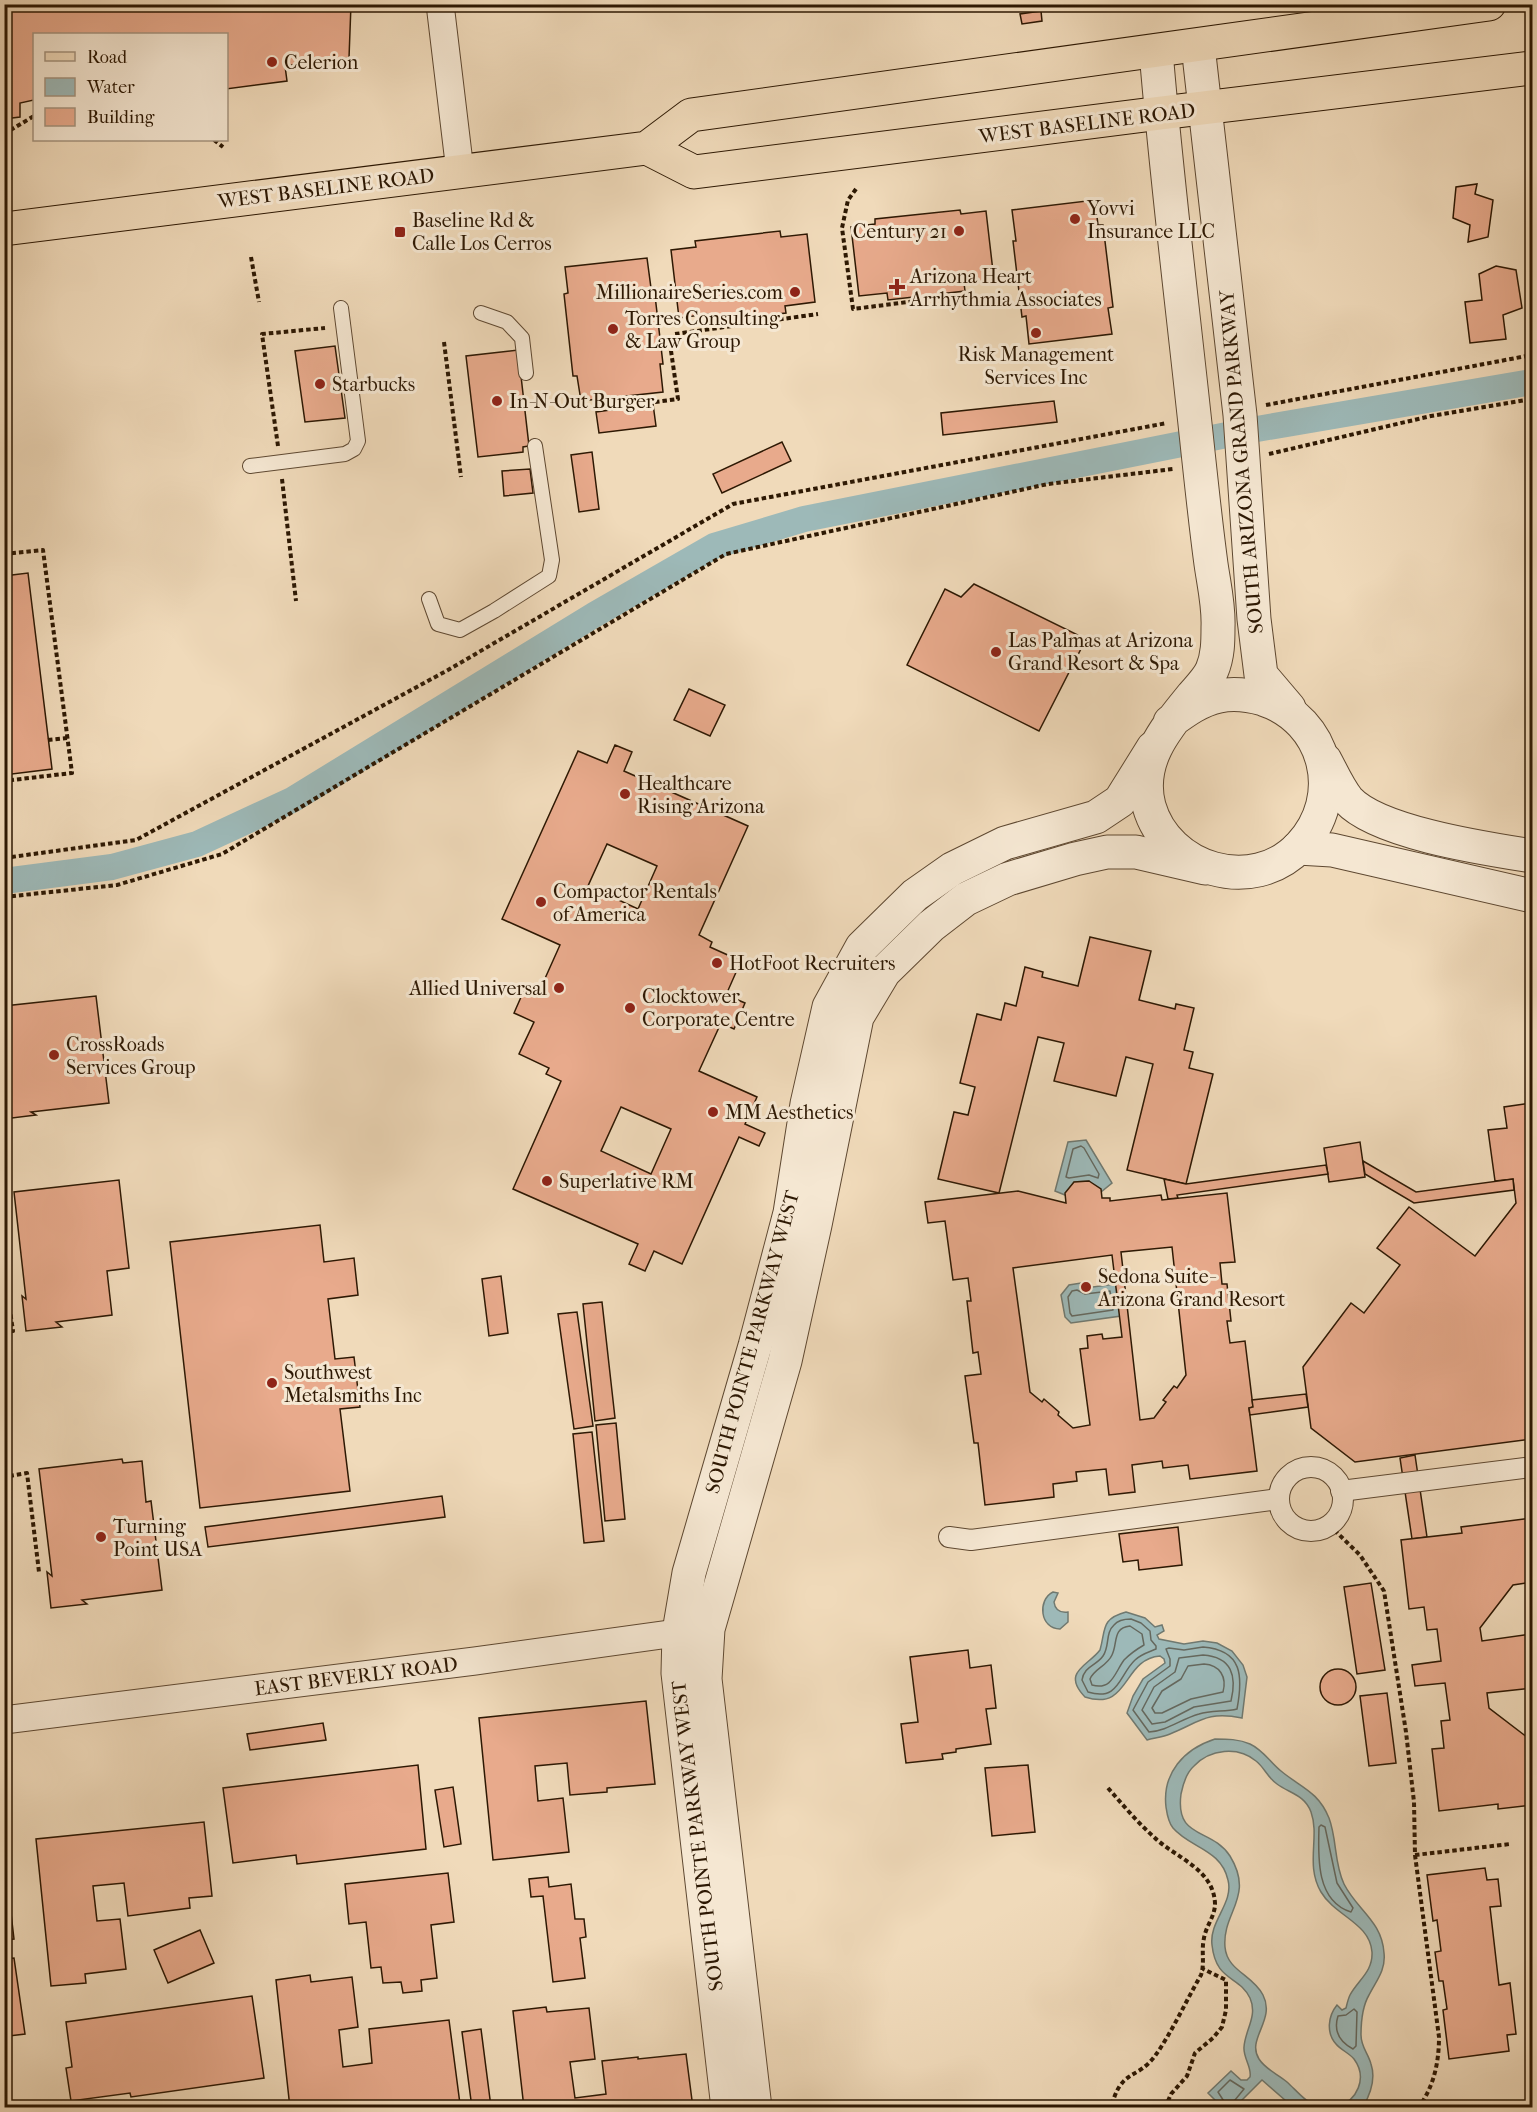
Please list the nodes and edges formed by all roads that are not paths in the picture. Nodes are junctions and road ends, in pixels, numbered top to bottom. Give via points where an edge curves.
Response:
1 (440, 4) edge
2 (1489, 4) edge
3 (1198, 45) junction
4 (1156, 51) junction
5 (1533, 68) edge
6 (1205, 107) junction
7 (1161, 113) junction
8 (647, 148) junction
9 (460, 171) junction
10 (4, 229) edge
11 (341, 308) dead end
12 (481, 313) dead end
13 (526, 373) dead end
14 (535, 446) dead end
15 (250, 466) dead end
16 (429, 599) dead end
17 (1300, 721) junction
18 (1162, 735) junction
19 (1320, 753) junction
20 (1298, 848) junction
21 (1533, 856) edge
22 (1205, 868) junction
23 (1533, 896) edge
24 (1533, 1467) edge
25 (1341, 1491) junction
26 (1279, 1499) junction
27 (949, 1537) dead end
28 (693, 1630) junction
29 (4, 1720) edge
30 (728, 2108) edge
31 (755, 2108) edge

1 - 9 street
2 - 3 main road, WEST BASELINE ROAD
3 - 4 main road, WEST BASELINE ROAD
3 - 6 street, SOUTH ARIZONA GRAND PARKWAY
4 - 7 street, SOUTH ARIZONA GRAND PARKWAY
4 - 8 main road, WEST BASELINE ROAD via 691,115
5 - 6 main road, WEST BASELINE ROAD
6 - 7 main road, WEST BASELINE ROAD
6 - 17 street, SOUTH ARIZONA GRAND PARKWAY via 1242,432 1261,675
7 - 8 main road, WEST BASELINE ROAD via 694,172
7 - 18 street, SOUTH ARIZONA GRAND PARKWAY via 1218,622 1217,658 1211,674
8 - 9 main road, WEST BASELINE ROAD
9 - 10 main road, WEST BASELINE ROAD
11 - 15 lane via 358,441 354,449 345,454
12 - 13 lane via 507,322 522,338
14 - 16 lane via 552,560 549,576 460,630 438,624
17 - 18 street, SOUTH ARIZONA GRAND PARKWAY via 1277,704 1249,695 1221,696 1193,705
17 - 19 street, SOUTH ARIZONA GRAND PARKWAY
18 - 22 street, SOUTH ARIZONA GRAND PARKWAY via 1146,777 1149,805 1160,832 1180,854
18 - 28 street, SOUTH POINTE PARKWAY WEST via 1120,801 1096,817 1005,843 952,869 915,895 862,947 829,1007 807,1104 790,1213 689,1574
19 - 20 street, SOUTH ARIZONA GRAND PARKWAY via 1326,778 1324,804 1314,827
19 - 21 street, SOUTH ARIZONA GRAND PARKWAY via 1348,800 1371,817 1474,847
20 - 22 street, SOUTH ARIZONA GRAND PARKWAY via 1278,863 1255,871 1230,873
20 - 23 street via 1332,850
22 - 28 street, SOUTH POINTE PARKWAY WEST via 1136,852 1107,852 1008,879 966,899 931,926 884,972 857,1017 785,1361
24 - 25 street
25 - 26 street via 1333,1476 1308,1468 1286,1478
25 - 26 street via 1341,1510 1329,1525 1311,1531 1292,1525 1285,1518
26 - 27 street via 971,1540
28 - 29 street, EAST BEVERLY ROAD
28 - 30 street, SOUTH POINTE PARKWAY WEST via 678,1673
28 - 31 street, SOUTH POINTE PARKWAY WEST via 705,1679

